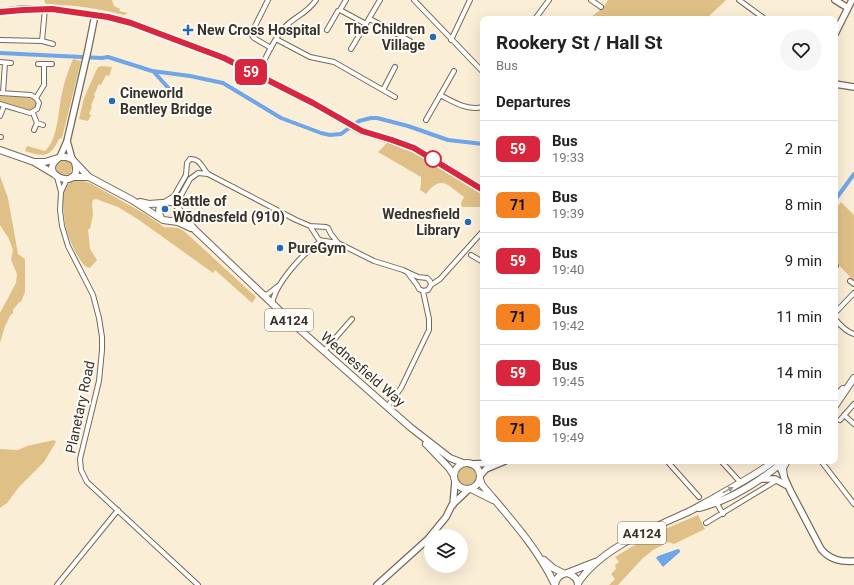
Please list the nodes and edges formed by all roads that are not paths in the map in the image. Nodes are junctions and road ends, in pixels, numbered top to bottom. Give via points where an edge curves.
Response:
1 (268, 0) edge
2 (316, 0) edge
3 (346, 0) edge
4 (380, 0) edge
5 (414, 0) edge
6 (470, 0) edge
7 (549, 0) edge
8 (591, 0) edge
9 (739, 0) edge
10 (835, 0) edge
11 (852, 0) edge
12 (601, 7) dead end
13 (848, 8) junction
14 (45, 9) junction
15 (340, 10) junction
16 (0, 12) edge
17 (95, 15) junction
18 (537, 16) edge
19 (761, 16) edge
20 (370, 19) junction
21 (366, 24) junction
22 (838, 28) edge
23 (327, 30) dead end
24 (276, 39) junction
25 (0, 40) edge
26 (451, 40) junction
27 (42, 41) junction
28 (53, 44) dead end
29 (407, 46) dead end
30 (271, 48) junction
31 (351, 49) dead end
32 (2, 62) edge
33 (11, 63) dead end
34 (38, 64) dead end
35 (44, 64) junction
36 (52, 64) dead end
37 (395, 67) dead end
38 (480, 69) edge
39 (454, 71) dead end
40 (257, 75) junction
41 (838, 84) edge
42 (854, 87) edge
43 (383, 90) junction
44 (2, 93) edge
45 (440, 95) junction
46 (395, 97) dead end
47 (36, 98) junction
48 (2, 105) edge
49 (480, 107) edge
50 (33, 113) junction
51 (0, 116) edge
52 (426, 120) dead end
53 (37, 123) junction
54 (43, 125) dead end
55 (34, 130) dead end
56 (67, 141) junction
57 (0, 150) edge
58 (59, 158) junction
59 (73, 161) junction
60 (34, 162) junction
61 (201, 167) junction
62 (187, 170) junction
63 (196, 173) junction
64 (208, 174) junction
65 (55, 175) junction
66 (88, 177) junction
67 (69, 178) junction
68 (480, 188) edge
69 (60, 192) junction
70 (132, 200) junction
71 (163, 203) junction
72 (179, 209) junction
73 (161, 218) junction
74 (173, 221) junction
75 (310, 226) junction
76 (319, 227) junction
77 (195, 230) junction
78 (331, 234) junction
79 (480, 234) edge
80 (316, 235) junction
81 (323, 241) junction
82 (338, 243) junction
83 (314, 246) junction
84 (471, 255) dead end
85 (480, 260) edge
86 (407, 272) junction
87 (423, 278) junction
88 (850, 281) dead end
89 (430, 283) junction
90 (280, 284) junction
91 (854, 284) edge
92 (417, 285) junction
93 (425, 291) junction
94 (854, 294) edge
95 (262, 295) junction
96 (272, 305) junction
97 (838, 310) edge
98 (352, 319) dead end
99 (838, 322) edge
100 (854, 334) edge
101 (324, 351) junction
102 (853, 379) edge
103 (838, 395) edge
104 (838, 402) edge
105 (854, 404) edge
106 (387, 407) junction
107 (844, 415) junction
108 (840, 420) dead end
109 (854, 424) edge
110 (410, 426) junction
111 (480, 463) edge
112 (463, 464) junction
113 (471, 464) junction
114 (497, 464) edge
115 (670, 464) edge
116 (724, 464) edge
117 (774, 464) edge
118 (777, 464) edge
119 (780, 464) edge
120 (780, 464) edge
121 (823, 464) edge
122 (480, 477) junction
123 (784, 477) joint
124 (454, 479) junction
125 (761, 479) junction
126 (774, 482) dead end
127 (741, 483) junction
128 (786, 485) junction
129 (470, 489) junction
130 (790, 490) junction
131 (693, 498) dead end
132 (715, 501) junction
133 (496, 502) junction
134 (854, 504) edge
135 (452, 505) junction
136 (118, 510) junction
137 (722, 514) junction
138 (706, 523) dead end
139 (536, 551) junction
140 (598, 561) junction
141 (854, 561) edge
142 (565, 573) junction
143 (578, 584) edge
144 (57, 585) edge
145 (198, 585) edge
146 (377, 585) edge
147 (555, 585) edge

1 - 30 street via 251,34
2 - 24 street via 311,8 289,23
3 - 15 street
4 - 20 street
5 - 26 street
6 - 26 street
7 - 18 street
8 - 12 street
9 - 19 street
10 - 13 street
11 - 13 street
13 - 22 street
14 - 16 street
14 - 17 street
14 - 27 street
15 - 21 street
15 - 23 street
17 - 40 street via 131,23 224,58
17 - 56 street
20 - 21 street
20 - 29 street via 410,41
21 - 31 street
24 - 30 street
24 - 43 street via 310,57 334,62
25 - 27 street
26 - 38 street
27 - 28 street
30 - 40 street
32 - 33 street
32 - 44 street
34 - 35 street
35 - 36 street
35 - 47 street via 44,85
37 - 43 street
39 - 45 street
40 - 68 street via 359,130 414,148
41 - 42 street
43 - 46 street
44 - 47 street via 31,95
45 - 49 street via 465,107
45 - 52 street
47 - 50 street via 38,105
48 - 50 street
48 - 51 street
50 - 53 street
53 - 54 street
53 - 55 street
56 - 58 street
56 - 59 street
57 - 60 main road
58 - 59 main road via 66,157
58 - 60 main road
58 - 65 main road via 53,166
59 - 66 main road
59 - 67 main road via 76,170
60 - 65 main road
61 - 62 street via 199,161 192,159 187,163
61 - 63 street
61 - 64 street
62 - 63 street
62 - 71 street via 174,196
63 - 64 street
63 - 72 street via 179,199
64 - 75 street
65 - 67 main road via 63,180
65 - 69 street, Planetary Road
66 - 67 main road
66 - 70 main road
67 - 69 street, Planetary Road
69 - 136 street, Planetary Road via 62,226 68,246 93,295 102,337 99,381 80,454 81,470 87,482
70 - 71 main road via 149,204
70 - 73 main road
71 - 72 main road via 175,203
71 - 73 main road via 159,209
72 - 74 main road via 178,216
72 - 77 main road, Wednesfield Way / A4124
73 - 74 main road via 166,222
74 - 77 main road, Wednesfield Way / A4124
75 - 76 street
75 - 80 street
76 - 78 street via 326,227
76 - 80 street
77 - 95 main road, Wednesfield Way / A4124
78 - 81 street
78 - 82 street
79 - 89 street via 440,279
80 - 81 street
80 - 83 street
81 - 82 street
81 - 83 street
82 - 86 street via 374,261
83 - 90 street
84 - 85 street
86 - 87 street
86 - 92 street
87 - 89 street via 427,278
87 - 92 street via 418,280
88 - 91 street
89 - 93 street
90 - 95 street via 268,294
90 - 96 street
92 - 93 street
93 - 106 street via 428,333 400,388
94 - 97 street
95 - 96 main road, Wednesfield Way / A4124
96 - 101 main road, Wednesfield Way / A4124
98 - 101 street
99 - 100 street
101 - 106 main road, Wednesfield Way / A4124
102 - 103 main road
102 - 104 main road
105 - 107 street
106 - 110 main road, Wednesfield Way / A4124
107 - 108 street
107 - 109 street
110 - 112 main road, Wednesfield Way / A4124 via 450,458
110 - 124 main road, Wednesfield Way / A4124 via 443,461
111 - 113 street
112 - 113 main road
112 - 124 main road via 456,468
113 - 122 main road via 478,468
114 - 122 street via 486,469
115 - 131 street via 698,496
116 - 127 street
117 - 127 main road, A4124
118 - 125 main road, A4124
119 - 123 main road
120 - 128 street
121 - 134 street
122 - 129 main road via 475,487
122 - 133 main road via 482,485
123 - 130 street
124 - 129 main road via 461,488
124 - 135 street
125 - 128 street via 772,478
125 - 132 main road, A4124
126 - 137 street
132 -> 127 main road, A4124
128 - 130 street
129 - 133 main road
129 - 135 street
130 - 141 street via 823,552 838,561
132 - 137 street
132 - 140 main road, A4124 via 639,534
133 - 139 main road via 515,522
135 - 146 street via 446,518 428,539
136 - 144 street
136 - 145 street, Planetary Road
137 - 138 street
139 - 142 main road via 552,568
139 - 147 main road
140 - 142 main road, A4124
140 - 143 main road, A4124
142 - 143 main road via 574,577
142 - 147 main road via 559,576

